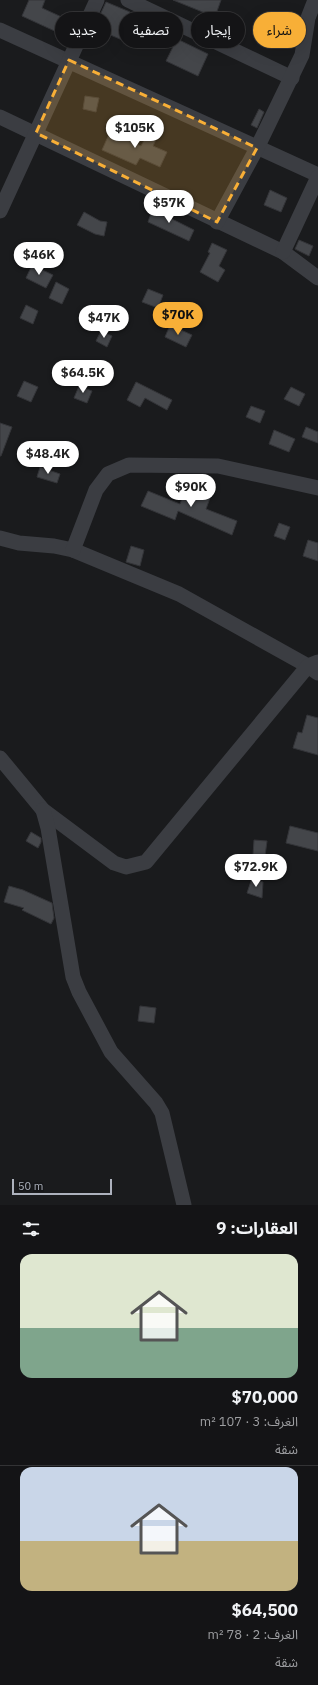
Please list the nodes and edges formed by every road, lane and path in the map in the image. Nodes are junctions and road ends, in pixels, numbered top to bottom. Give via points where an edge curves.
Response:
1 (97, 0) edge
2 (128, 0) edge
3 (315, 0) edge
4 (0, 30) edge
5 (69, 60) junction
6 (292, 78) junction
7 (0, 117) edge
8 (36, 133) junction
9 (257, 148) junction
10 (318, 176) edge
11 (0, 211) edge
12 (217, 222) junction
13 (283, 252) junction
14 (318, 278) edge
15 (318, 488) edge
16 (0, 538) edge
17 (73, 550) junction
18 (315, 667) edge
19 (0, 758) edge
20 (43, 810) junction
21 (184, 1205) edge

1 - 5 street
2 - 6 street
3 - 6 street via 308,18 302,54
4 - 5 street
5 - 8 street
5 - 9 street
6 - 9 street
7 - 8 street
8 - 11 street
8 - 12 street
9 - 10 street
9 - 12 street
10 - 13 street
12 - 13 street
13 - 14 street
15 - 17 street via 218,466 129,465 108,474 96,490
16 - 17 street
17 - 18 street via 198,603
18 - 20 street via 146,862 126,867 114,862
19 - 20 street
20 - 21 street via 73,977 78,992 111,1052 162,1112

